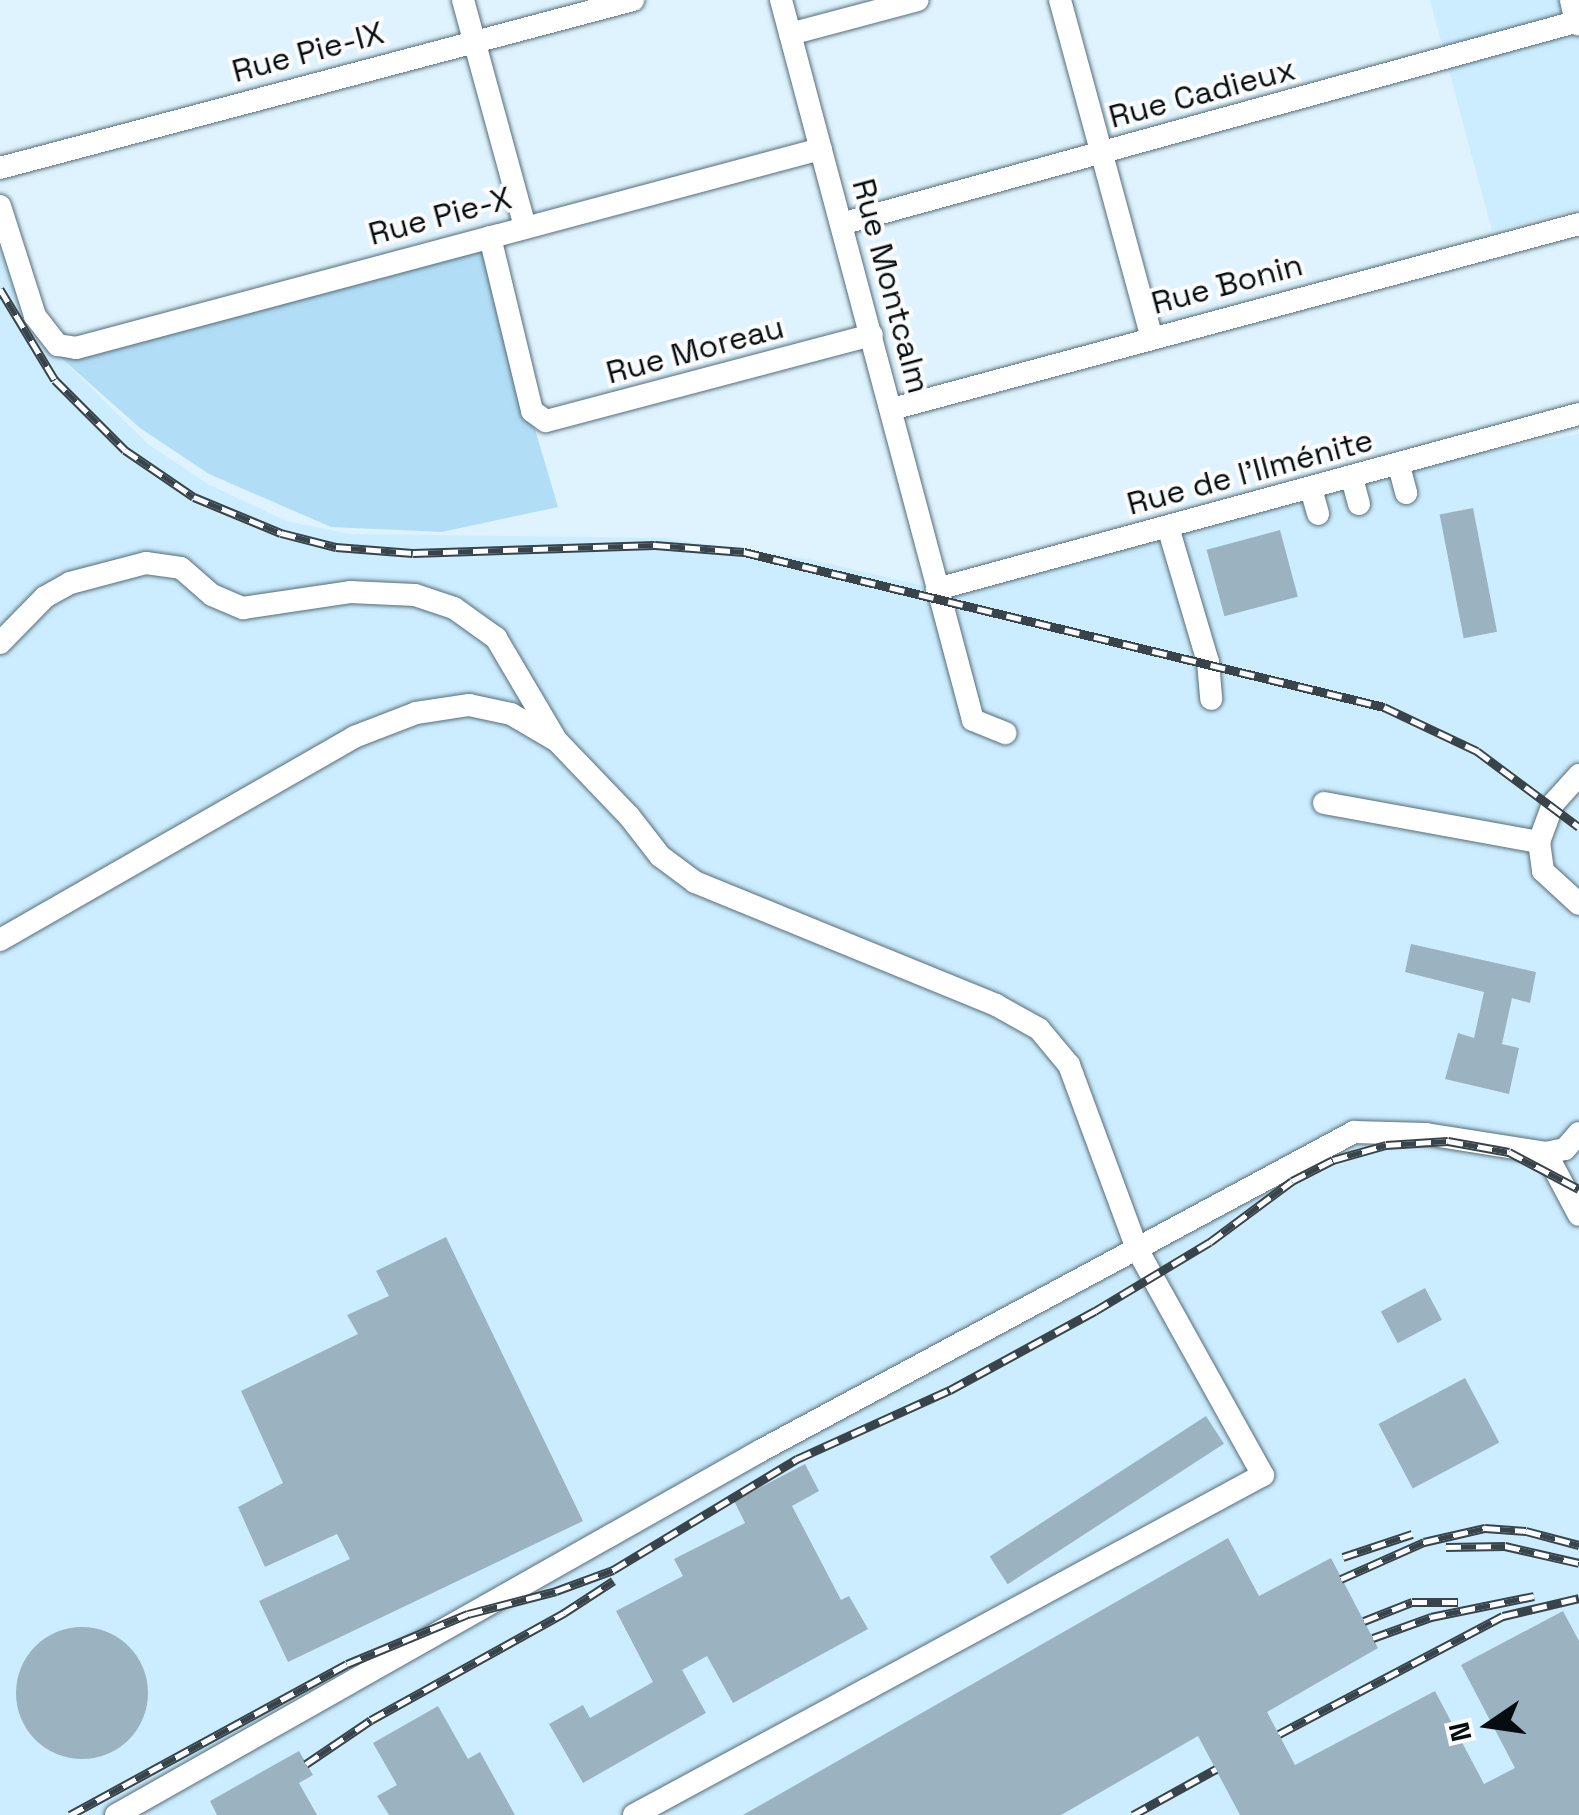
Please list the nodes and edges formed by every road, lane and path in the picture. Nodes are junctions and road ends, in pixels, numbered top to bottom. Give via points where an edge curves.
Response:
1 (463, 0) edge
2 (633, 0) edge
3 (781, 0) edge
4 (918, 0) edge
5 (1060, 0) edge
6 (1574, 0) edge
7 (1579, 21) edge
8 (790, 34) junction
9 (473, 42) junction
10 (821, 150) junction
11 (1102, 153) junction
12 (0, 168) edge
13 (0, 206) edge
14 (841, 224) junction
15 (1579, 224) edge
16 (525, 227) junction
17 (490, 237) junction
18 (872, 336) junction
19 (1152, 338) junction
20 (892, 409) junction
21 (1579, 414) edge
22 (1399, 466) junction
23 (1352, 478) junction
24 (1311, 489) junction
25 (1406, 493) dead end
26 (1359, 504) dead end
27 (1318, 514) dead end
28 (1168, 528) junction
29 (937, 589) junction
30 (0, 643) edge
31 (1211, 699) dead end
32 (1005, 733) dead end
33 (556, 741) junction
34 (1577, 779) edge
35 (1324, 802) dead end
36 (1539, 842) junction
37 (1579, 904) edge
38 (0, 940) edge
39 (1579, 1133) edge
40 (1546, 1154) junction
41 (1579, 1214) edge
42 (1136, 1249) junction
43 (116, 1815) edge
44 (634, 1815) edge

1 - 9 street
2 - 9 street, Rue Pie-IX
3 - 8 street, Rue Montcalm
4 - 8 street
5 - 11 street
6 - 7 main road
7 - 11 street, Rue Cadieux
8 - 10 street, Rue Montcalm
9 - 12 street, Rue Pie-IX
9 - 16 street
10 - 14 street, Rue Montcalm
10 - 16 street, Rue Pie-X
11 - 14 street, Rue Cadieux
11 - 19 street
13 - 17 street, Rue Pie-X via 35,316 58,345 76,348
14 - 18 street, Rue Montcalm
15 - 19 street, Rue Bonin
16 - 17 street, Rue Pie-X
17 - 18 street, Rue Moreau via 535,417 555,422
18 - 20 street, Rue Montcalm
19 - 20 street, Rue Bonin
20 - 29 street, Rue Montcalm
21 - 22 street, Rue de l'Ilménite
22 - 23 street, Rue de l'Ilménite
22 - 25 street
23 - 24 street, Rue de l'Ilménite
23 - 26 street
24 - 27 street
24 - 28 street, Rue de l'Ilménite
28 - 29 street, Rue de l'Ilménite
28 - 31 street via 1208,662
29 - 32 street, Rue Montcalm via 973,720
30 - 33 street via 70,583 146,563 181,568 212,595 242,608 350,592 415,594 454,608 496,638
33 - 38 street via 512,714 469,704 416,713 354,736
33 - 42 street via 660,856 695,882 996,1005 1039,1029 1068,1065
34 - 36 street via 1553,804
35 - 36 street
36 - 37 street via 1543,871
39 - 40 street via 1565,1149
40 - 41 street
40 - 42 street via 1426,1134 1354,1132
42 - 43 street via 760,1450
42 - 44 street via 1263,1474

